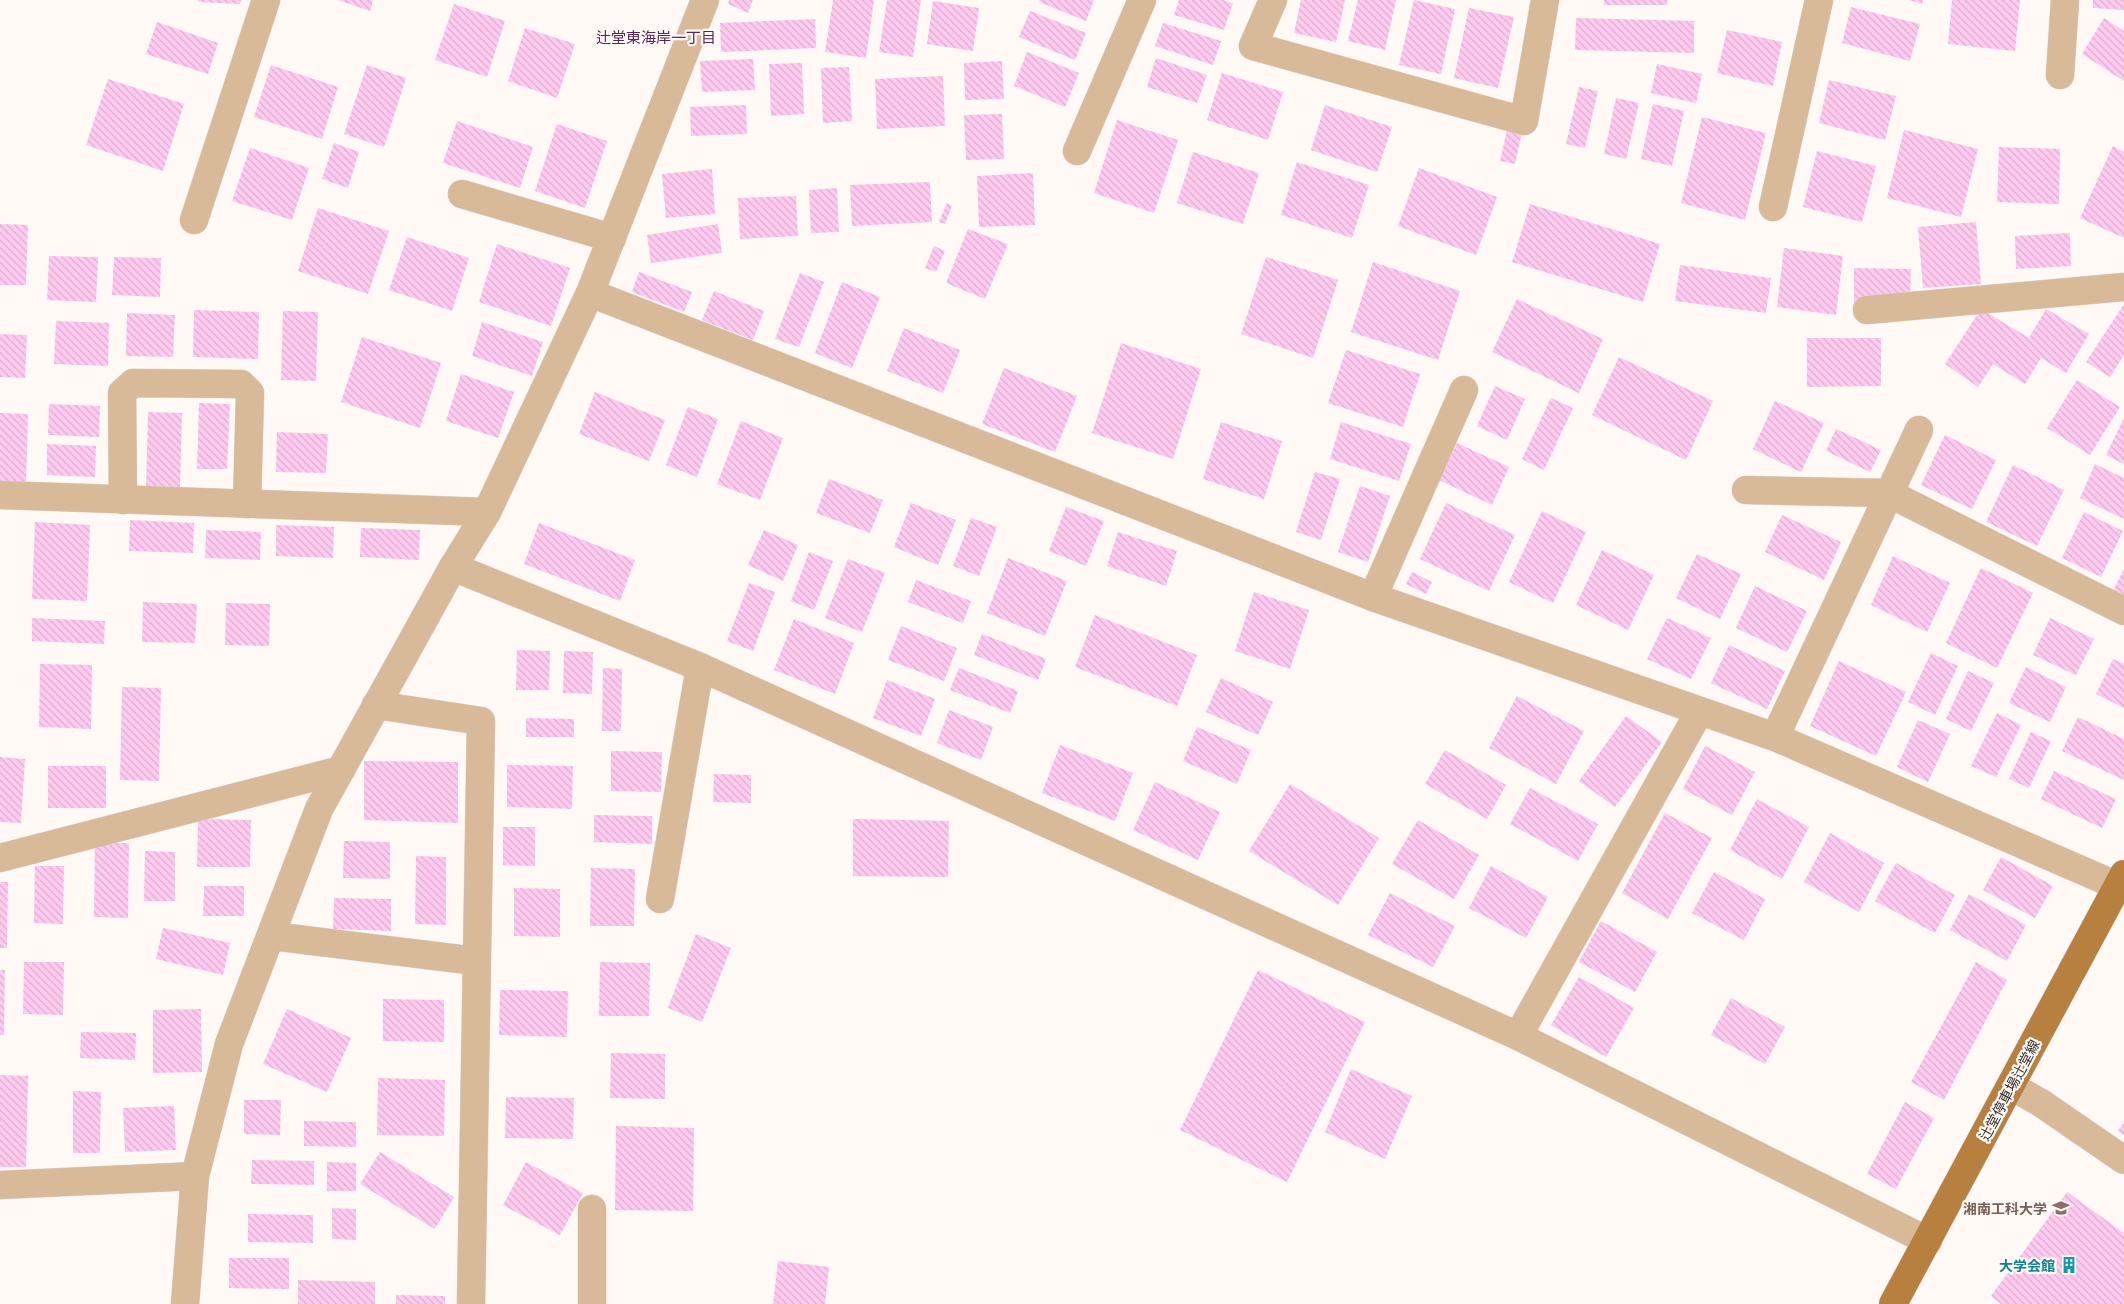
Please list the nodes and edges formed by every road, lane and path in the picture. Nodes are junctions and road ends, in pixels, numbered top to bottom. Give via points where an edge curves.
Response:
1 (266, 0) edge
2 (705, 0) edge
3 (1142, 0) edge
4 (1272, 0) edge
5 (1545, 0) edge
6 (1818, 0) edge
7 (2066, 0) edge
8 (2060, 75) dead end
9 (1077, 151) dead end
10 (462, 194) dead end
11 (1773, 206) dead end
12 (194, 220) dead end
13 (612, 238) junction
14 (2124, 287) edge
15 (590, 293) junction
16 (1867, 310) dead end
17 (1464, 390) dead end
18 (1919, 430) dead end
19 (1746, 490) dead end
20 (1888, 493) junction
21 (0, 495) edge
22 (123, 500) junction
23 (247, 504) junction
24 (488, 512) junction
25 (453, 567) junction
26 (1373, 596) junction
27 (2124, 611) edge
28 (700, 667) junction
29 (376, 705) junction
30 (1699, 712) junction
31 (1775, 737) junction
32 (341, 770) junction
33 (0, 858) edge
34 (2121, 880) edge
35 (660, 899) dead end
36 (272, 936) junction
37 (476, 961) junction
38 (1518, 1036) junction
39 (2012, 1086) junction
40 (2124, 1160) edge
41 (195, 1176) junction
42 (0, 1185) edge
43 (592, 1209) dead end
44 (1928, 1242) junction
45 (185, 1304) edge
46 (471, 1304) edge
47 (592, 1304) edge
48 (1893, 1304) edge

1 - 12 street
2 - 13 street
3 - 9 street
4 - 5 street via 1253,46 1524,121
6 - 11 street
7 - 8 street
10 - 13 street
13 - 15 street
14 - 16 street
15 - 24 street
15 - 26 street
17 - 26 street
18 - 20 street
19 - 20 street
20 - 27 street
20 - 31 street
21 - 22 street
22 - 23 street
22 - 23 street via 122,393 133,383 241,384 250,393
23 - 24 street
24 - 25 street
25 - 28 street
25 - 29 street
26 - 30 street
28 - 35 street
28 - 38 street
29 - 32 street
29 - 37 street via 481,721
30 - 31 street
30 - 38 street
31 - 34 street
32 - 33 street
32 - 36 street via 319,809
34 - 39 main road, 辻堂停車場辻堂線
36 - 37 street
36 - 41 street via 230,1044
37 - 46 street
38 - 44 street
39 - 40 street
39 - 44 main road, 辻堂停車場辻堂線
41 - 42 street
41 - 45 street
43 - 47 street
44 - 48 main road, 辻堂停車場辻堂線

